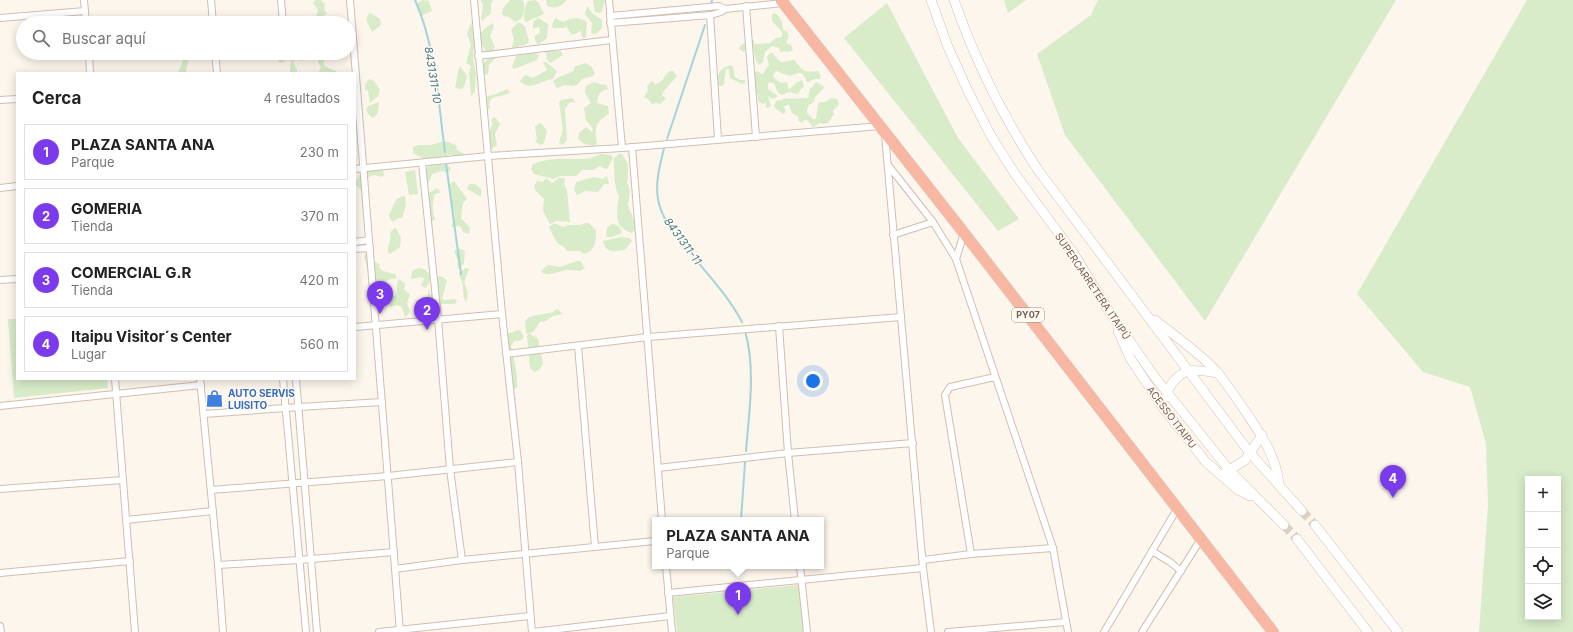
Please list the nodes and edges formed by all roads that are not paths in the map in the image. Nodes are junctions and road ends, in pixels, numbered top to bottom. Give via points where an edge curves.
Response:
1 (84, 0) edge
2 (211, 0) edge
3 (281, 0) edge
4 (350, 0) edge
5 (474, 0) edge
6 (608, 0) edge
7 (931, 0) edge
8 (954, 0) edge
9 (782, 1) edge
10 (746, 6) junction
11 (725, 8) junction
12 (85, 11) junction
13 (710, 15) junction
14 (24, 16) edge
15 (85, 16) edge
16 (212, 16) edge
17 (282, 16) edge
18 (350, 16) edge
19 (16, 17) edge
20 (0, 18) edge
21 (610, 19) junction
22 (611, 40) junction
23 (478, 56) junction
24 (89, 60) edge
25 (216, 60) edge
26 (352, 60) edge
27 (90, 72) edge
28 (217, 72) edge
29 (353, 72) edge
30 (16, 99) edge
31 (356, 99) edge
32 (0, 100) edge
33 (357, 110) edge
34 (882, 130) junction
35 (756, 137) junction
36 (718, 139) junction
37 (632, 147) junction
38 (622, 148) junction
39 (488, 156) junction
40 (422, 163) junction
41 (888, 164) junction
42 (364, 168) junction
43 (356, 169) edge
44 (16, 186) edge
45 (0, 188) edge
46 (933, 222) junction
47 (964, 233) junction
48 (893, 235) junction
49 (369, 240) junction
50 (356, 242) edge
51 (370, 248) junction
52 (356, 249) edge
53 (956, 259) junction
54 (16, 279) edge
55 (0, 280) edge
56 (1109, 311) junction
57 (502, 314) junction
58 (1147, 314) junction
59 (901, 316) junction
60 (438, 319) junction
61 (376, 325) junction
62 (779, 326) junction
63 (356, 327) edge
64 (648, 337) junction
65 (578, 346) junction
66 (506, 354) junction
67 (1188, 371) junction
68 (1217, 373) junction
69 (995, 377) junction
70 (115, 380) edge
71 (283, 380) edge
72 (296, 380) edge
73 (200, 382) edge
74 (1167, 392) junction
75 (116, 393) junction
76 (382, 402) junction
77 (0, 406) edge
78 (299, 407) junction
79 (285, 408) junction
80 (1164, 409) junction
81 (204, 414) junction
82 (1262, 435) junction
83 (913, 443) junction
84 (788, 453) junction
85 (1250, 453) junction
86 (518, 462) junction
87 (658, 468) junction
88 (450, 469) junction
89 (1230, 471) junction
90 (1220, 475) junction
91 (388, 476) junction
92 (123, 480) junction
93 (293, 484) junction
94 (305, 484) junction
95 (1279, 484) junction
96 (0, 489) edge
97 (210, 490) junction
98 (1260, 501) junction
99 (1177, 509) junction
100 (1302, 510) tunnel mouth
101 (213, 511) junction
102 (662, 517) edge
103 (795, 517) edge
104 (126, 520) junction
105 (1284, 524) tunnel mouth
106 (1315, 525) tunnel mouth
107 (1200, 539) junction
108 (1297, 539) tunnel mouth
109 (652, 541) edge
110 (595, 546) junction
111 (1053, 548) junction
112 (1152, 551) junction
113 (394, 552) junction
114 (524, 553) junction
115 (970, 554) junction
116 (299, 560) junction
117 (311, 560) junction
118 (462, 560) junction
119 (923, 560) junction
120 (130, 561) junction
121 (218, 565) junction
122 (923, 568) junction
123 (395, 569) junction
124 (666, 569) edge
125 (800, 569) edge
126 (1181, 571) junction
127 (0, 573) edge
128 (802, 581) junction
129 (668, 592) junction
130 (530, 616) junction
131 (670, 616) junction
132 (1066, 622) junction
133 (0, 626) edge
134 (400, 631) edge
135 (1, 632) edge
136 (135, 632) edge
137 (223, 632) edge
138 (306, 632) edge
139 (317, 632) edge
140 (379, 632) edge
141 (532, 632) edge
142 (672, 632) edge
143 (807, 632) edge
144 (931, 632) edge
145 (948, 632) edge
146 (1068, 632) edge
147 (1104, 632) edge
148 (1142, 632) edge
149 (1273, 632) edge
150 (1368, 632) edge
151 (1398, 632) edge

1 - 12 street
2 - 16 street
3 - 17 street
4 - 18 street
5 - 23 street
6 - 21 street
7 - 56 street, SUPERCARRETERA ITAIPÚ via 958,71 991,136 1026,190 1074,254
8 - 58 street via 1000,108 1026,151
9 - 10 street
9 - 34 highway, PY07
10 - 11 street
10 - 35 street
11 - 13 street
11 - 21 street via 719,6
12 - 14 street
12 - 15 street
13 - 21 street
13 - 36 street
19 - 20 street
21 - 22 street
22 - 23 street
22 - 38 street
23 - 39 street
24 - 27 street
25 - 28 street
26 - 29 street
30 - 32 street
31 - 33 street
33 - 42 street
34 - 35 street
34 - 41 street
34 - 47 highway, PY07
35 - 36 street
36 - 37 street
37 - 38 street
37 - 64 street
38 - 39 street
39 - 40 street
39 - 57 street
40 - 42 street
40 - 60 street
41 - 46 street
41 - 48 street
42 - 43 street
42 - 49 street
44 - 45 street
46 - 48 street
46 - 53 street
47 - 53 street
47 - 99 highway, PY07
48 - 59 street
49 - 50 street
49 - 51 street
51 - 52 street
51 - 61 street
53 - 69 street
54 - 55 street
56 - 74 street, SUPERCARRETERA ITAIPÚ
56 - 80 street, ACESSO ITAIPU via 1130,358
57 - 60 street
57 - 66 street
58 - 67 street
58 - 68 street via 1186,344
59 - 62 street
59 - 83 street
60 - 61 street
60 - 88 street
61 - 63 street
61 - 76 street
62 - 64 street
62 - 84 street
64 - 65 street
64 - 87 street
65 - 66 street
65 - 110 street
66 - 86 street
67 - 68 street
67 - 74 street via 1176,378
67 - 85 street
68 - 82 street
69 - 111 street
69 - 115 street via 950,387 945,395
70 - 75 street
71 - 79 street
72 - 78 street
73 - 75 street
73 - 81 street
74 - 80 street
74 - 89 street, SUPERCARRETERA ITAIPÚ
75 - 77 street
75 - 92 street
76 - 78 street
76 - 91 street
78 - 79 street
78 - 94 street
79 - 81 street
79 - 93 street
80 - 90 street, ACESSO ITAIPU via 1206,462
81 - 97 street
82 - 85 street
82 - 95 street via 1276,467
83 - 84 street
83 - 119 street
84 - 87 street
84 - 103 street
85 - 89 street via 1246,460
85 - 95 street
86 - 88 street
86 - 114 street
87 - 102 street
88 - 91 street
88 - 118 street
89 - 90 street
89 - 98 street, SUPERCARRETERA ITAIPÚ
90 - 98 street, ACESSO ITAIPU via 1238,490
91 - 94 street
91 - 113 street
92 - 96 street
92 - 104 street
93 - 94 street
93 - 97 street
93 - 116 street
94 - 117 street
95 - 100 street
97 - 101 street
98 - 105 street, SUPERCARRETERA ITAIPÚ
99 - 107 highway, PY07
99 - 112 street
101 - 104 street
101 - 121 street
104 - 120 street
106 - 151 street
107 - 126 street
107 - 149 highway, PY07
108 - 150 street
109 - 110 street
110 - 114 street
111 - 115 street
111 - 132 street
112 - 126 street
112 - 147 street
113 - 117 street
113 - 123 street
114 - 118 street
114 - 130 street
115 - 119 street
116 - 117 street
116 - 121 street
116 - 138 street
117 - 139 street
118 - 123 street
119 - 122 street
120 - 127 street
120 - 136 street
121 - 137 street
122 - 128 street
122 - 144 street
123 - 134 street
124 - 129 street
125 - 128 street
126 - 148 street
128 - 129 street
128 - 143 street
129 - 131 street
130 - 134 street
130 - 141 street
131 - 141 street
131 - 142 street
132 - 145 street
132 - 146 street
133 - 135 street
134 - 140 street

